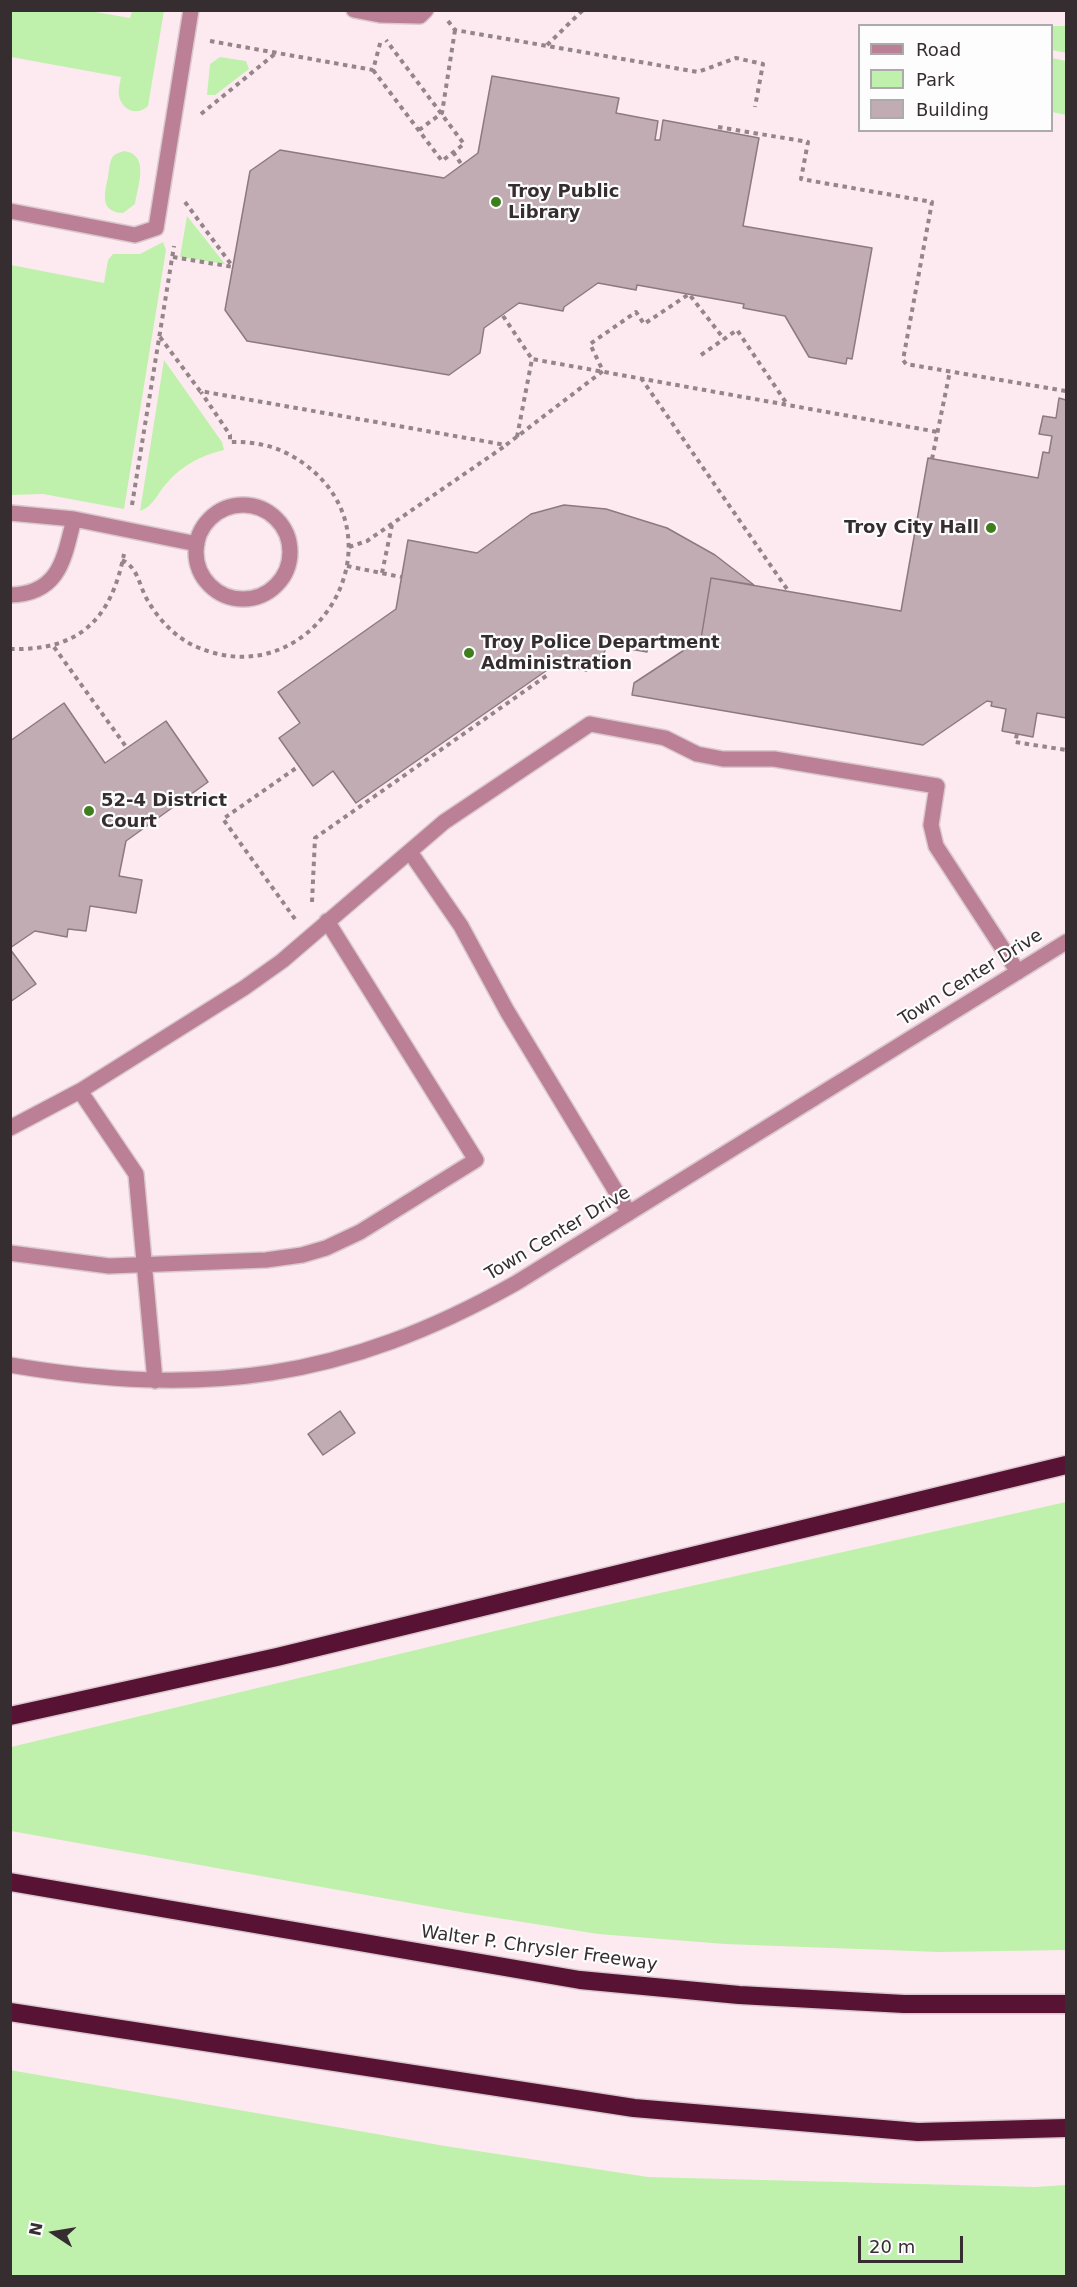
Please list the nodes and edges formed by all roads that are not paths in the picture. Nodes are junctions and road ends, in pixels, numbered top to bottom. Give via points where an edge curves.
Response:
1 (191, 10) edge
2 (354, 10) edge
3 (426, 10) edge
4 (10, 211) edge
5 (10, 513) edge
6 (74, 519) junction
7 (196, 544) junction
8 (10, 595) edge
9 (410, 852) junction
10 (327, 921) junction
11 (1066, 942) edge
12 (1018, 972) junction
13 (80, 1091) junction
14 (10, 1128) edge
15 (629, 1213) junction
16 (10, 1253) edge
17 (146, 1266) junction
18 (10, 1365) edge
19 (155, 1381) junction
20 (1066, 1465) edge
21 (10, 1716) edge
22 (10, 1882) edge
23 (1066, 2004) edge
24 (10, 2012) edge
25 (1066, 2128) edge

1 - 4 street via 156,228 135,234
2 - 3 street via 420,16
5 - 6 street
6 - 7 street
6 - 8 street via 56,575 34,591
7 - 7 street via 201,573 220,593 235,598 264,594 284,574 289,560 285,531 277,519 251,505 222,509 201,530
9 - 10 street
9 - 12 street via 444,822 590,724 665,738 697,754 734,761 774,759 937,786 931,825 936,846
9 - 15 street via 461,926 507,1011
10 - 13 street via 244,988
10 - 17 street via 476,1160 393,1213 326,1248 266,1260
11 - 12 street, Town Center Drive
12 - 15 street, Town Center Drive
13 - 14 street
13 - 17 street via 136,1174
15 - 19 street, Town Center Drive via 477,1305 392,1343 270,1374 207,1381
16 - 17 street via 110,1266
17 - 19 street
18 - 19 street, Town Center Drive via 100,1378
20 - 21 highway via 232,1668
22 - 23 highway, Walter P. Chrysler Freeway via 580,1980 739,1995 904,2004
24 - 25 highway via 634,2108 918,2132

